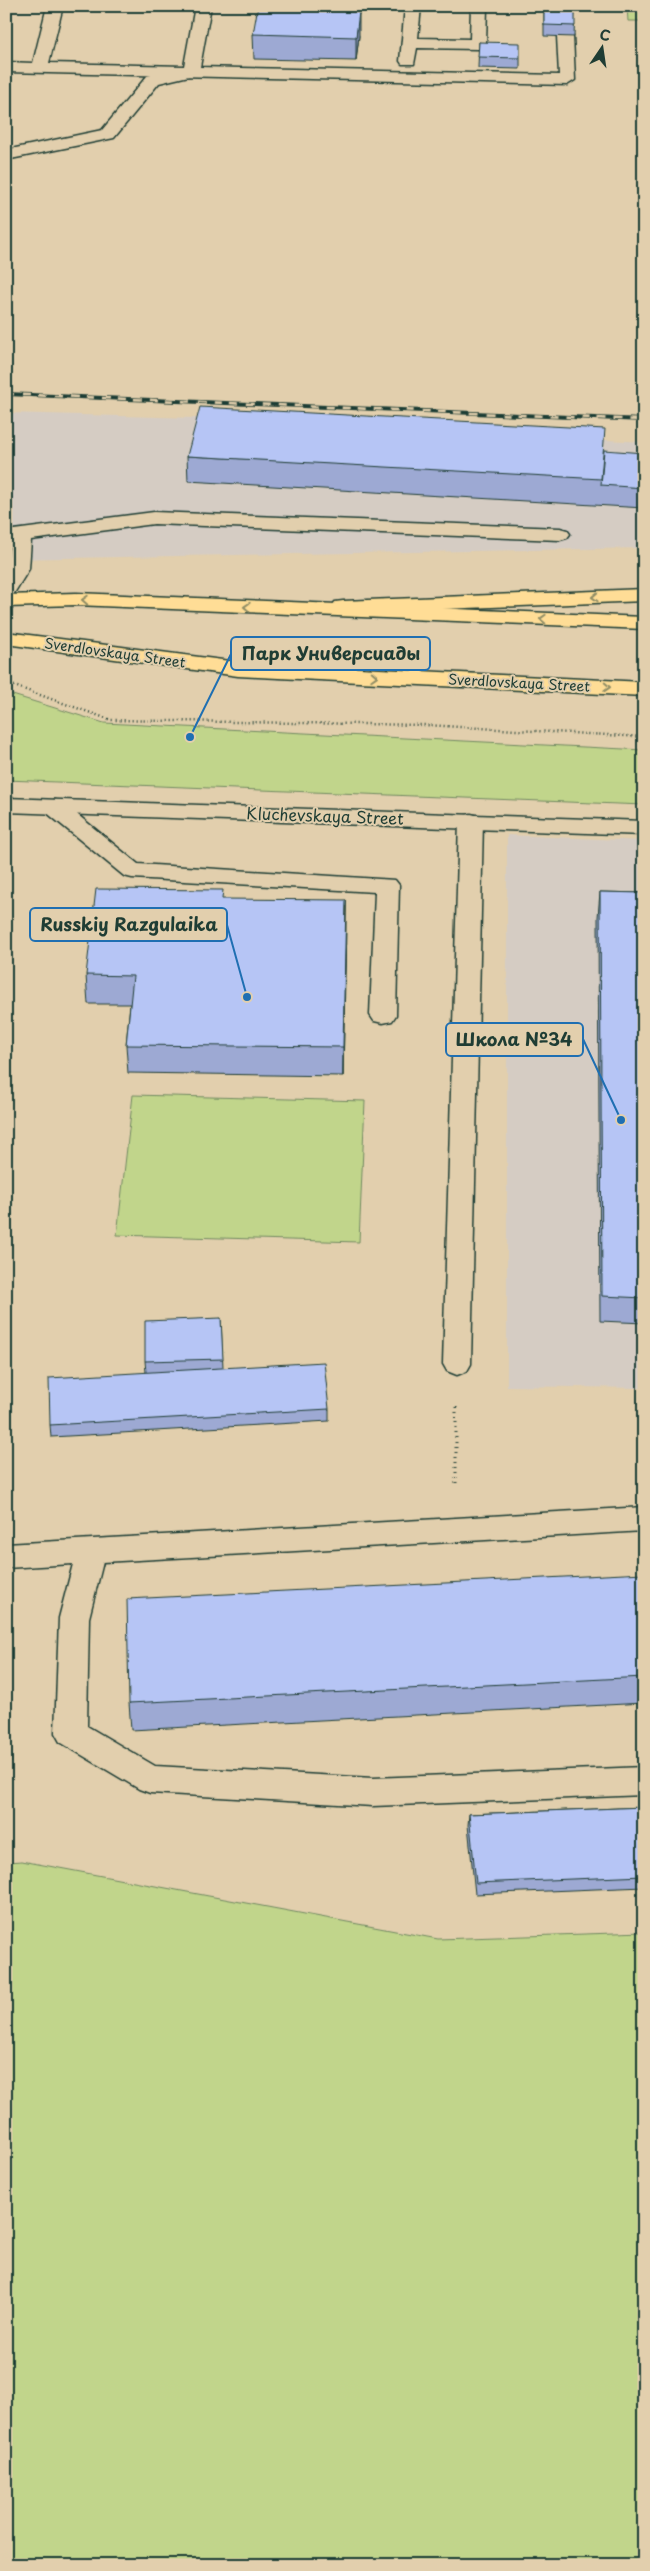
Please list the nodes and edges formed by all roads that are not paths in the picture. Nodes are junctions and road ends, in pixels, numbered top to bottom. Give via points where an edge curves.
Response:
1 (56, 6) edge
2 (203, 6) edge
3 (413, 6) edge
4 (479, 6) edge
5 (565, 36) edge
6 (410, 43) junction
7 (6, 67) edge
8 (40, 68) junction
9 (191, 71) junction
10 (406, 77) junction
11 (6, 155) edge
12 (560, 534) dead end
13 (14, 537) edge
14 (6, 591) edge
15 (644, 595) edge
16 (6, 601) edge
17 (296, 609) junction
18 (644, 623) edge
19 (6, 638) edge
20 (644, 689) edge
21 (6, 805) edge
22 (54, 808) junction
23 (471, 821) junction
24 (644, 828) edge
25 (383, 1015) dead end
26 (457, 1364) road end
27 (644, 1518) edge
28 (91, 1551) junction
29 (6, 1556) edge
30 (644, 1781) edge

1 - 8 street
2 - 9 street
3 - 6 street
4 - 6 street via 478,44
5 - 10 street via 567,80
6 - 10 street
7 - 8 street
8 - 9 street
9 - 10 street
9 - 11 street via 153,79 108,134
12 - 13 street via 154,518
13 - 14 street via 19,568
15 -> 17 main road
17 -> 16 main road via 76,599
18 -> 17 main road
19 -> 20 main road, Sverdlovskaya Street via 238,669
21 - 22 street, Kluchevskaya Street
22 - 23 street, Kluchevskaya Street
22 - 25 street via 132,871 387,885
23 - 24 street, Kluchevskaya Street
23 - 26 street
27 - 28 street
28 - 29 street
28 - 30 street via 74,1618 71,1733 150,1779 372,1792

